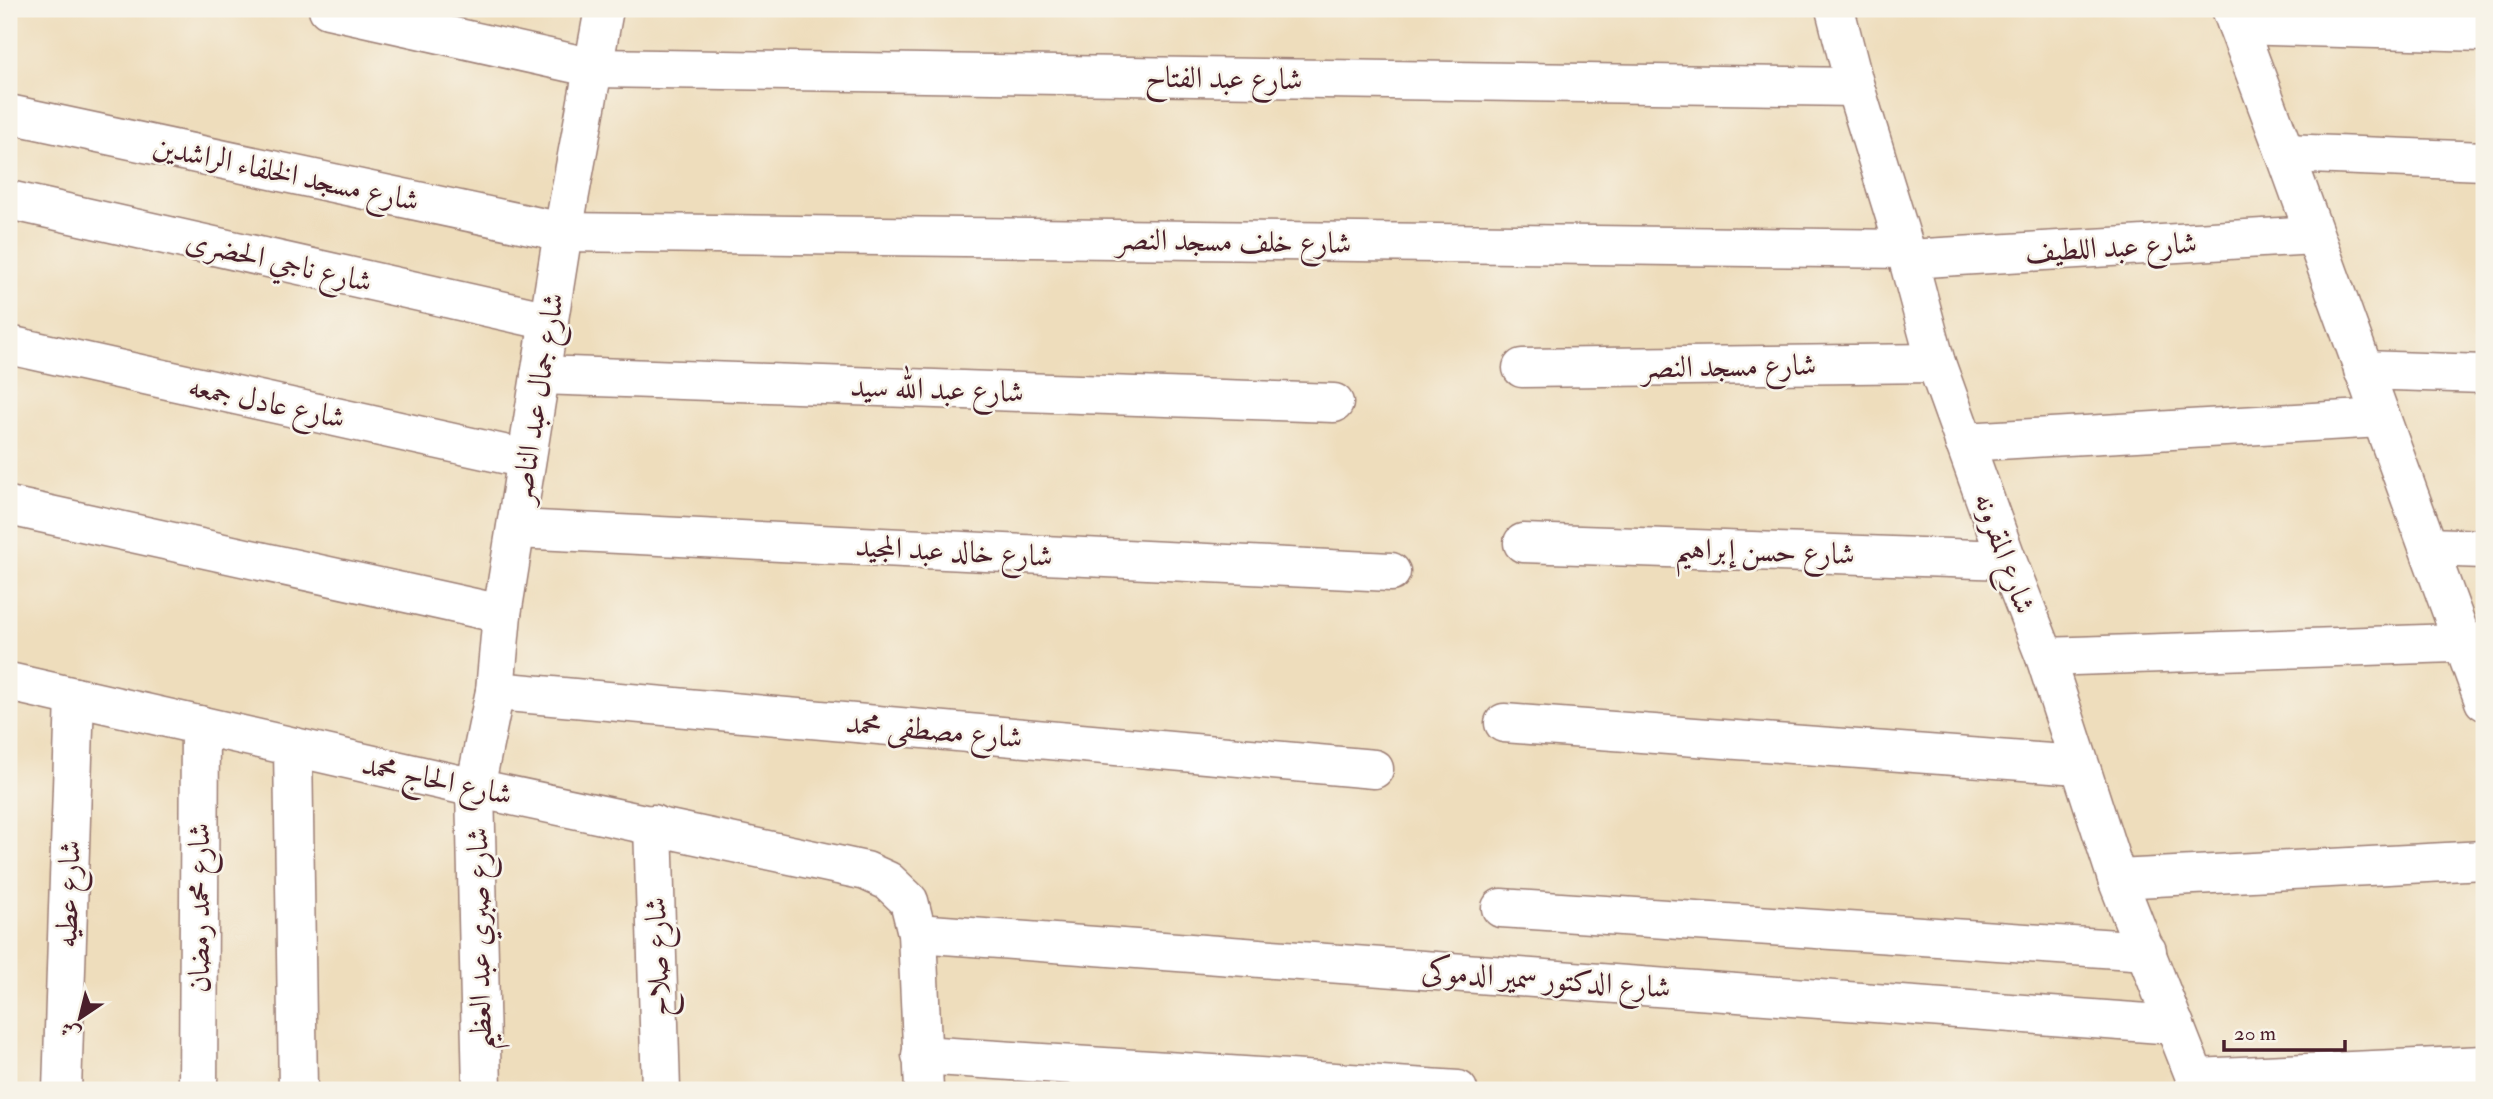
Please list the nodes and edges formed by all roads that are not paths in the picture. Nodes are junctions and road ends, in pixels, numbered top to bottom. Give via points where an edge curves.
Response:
1 (328, 9) edge
2 (604, 9) edge
3 (1835, 9) edge
4 (2234, 17) edge
5 (2484, 32) edge
6 (594, 68) junction
7 (1855, 88) junction
8 (9, 114) edge
9 (2286, 153) junction
10 (2484, 161) edge
11 (9, 200) edge
12 (563, 232) junction
13 (2314, 235) junction
14 (1906, 254) junction
15 (549, 321) junction
16 (9, 345) edge
17 (1936, 363) junction
18 (1522, 368) dead end
19 (2363, 370) junction
20 (2484, 374) edge
21 (540, 375) junction
22 (1334, 403) dead end
23 (2381, 418) junction
24 (1964, 442) junction
25 (526, 459) junction
26 (9, 506) edge
27 (516, 529) junction
28 (1523, 542) dead end
29 (2429, 547) junction
30 (2484, 549) edge
31 (2007, 560) junction
32 (1391, 572) dead end
33 (502, 614) junction
34 (2474, 641) edge
35 (2045, 657) junction
36 (9, 682) edge
37 (495, 691) junction
38 (75, 697) junction
39 (2484, 701) edge
40 (1504, 723) dead end
41 (200, 725) junction
42 (293, 747) junction
43 (2078, 765) junction
44 (1374, 769) dead end
45 (475, 788) junction
46 (653, 824) junction
47 (2484, 860) edge
48 (2117, 879) junction
49 (1501, 908) dead end
50 (917, 933) junction
51 (2147, 951) junction
52 (2175, 1025) junction
53 (2484, 1065) edge
54 (922, 1073) edge
55 (2198, 1084) edge
56 (62, 1090) edge
57 (198, 1090) edge
58 (298, 1090) edge
59 (482, 1090) edge
60 (661, 1090) edge
61 (1458, 1090) edge

1 - 6 street, شارع عبد الفتاح
2 - 6 street, شارع جمال عبد الناصر
3 - 7 street, شارع المقرونه
4 - 5 street
4 - 9 street
6 - 7 street, شارع عبد الفتاح
6 - 12 street, شارع جمال عبد الناصر
7 - 14 street, شارع المقرونه
8 - 12 street, شارع مسجد الخلفاء الراشدين
9 - 10 street
9 - 13 street
11 - 15 street, شارع ناجي الحضرى
12 - 14 street, شارع خلف مسجد النصر
12 - 15 street, شارع جمال عبد الناصر
13 - 14 street, شارع عبد اللطيف
13 - 19 street
14 - 17 street, شارع المقرونه
15 - 21 street, شارع جمال عبد الناصر
16 - 25 street, شارع عادل جمعه
17 - 18 street, شارع مسجد النصر
17 - 24 street, شارع المقرونه
19 - 20 street
19 - 23 street
21 - 22 street, شارع عبد الله سيد
21 - 25 street, شارع جمال عبد الناصر
23 - 24 street
23 - 29 street
24 - 31 street, شارع المقرونه
25 - 27 street, شارع جمال عبد الناصر
26 - 33 street
27 - 32 street, شارع خالد عبد المجيد
27 - 33 street, شارع جمال عبد الناصر
28 - 31 street, شارع حسن إبراهيم
29 - 30 street
29 - 34 street
31 - 35 street, شارع المقرونه
33 - 37 street, شارع جمال عبد الناصر
34 - 35 street
34 - 39 street
35 - 43 street, شارع المقرونه
36 - 38 street, شارع الحاج محمد
37 - 44 street, شارع مصطفى محمد
37 - 45 street, شارع جمال عبد الناصر
38 - 41 street, شارع الحاج محمد
38 - 56 street, شارع عطيه
40 - 43 street
41 - 42 street, شارع الحاج محمد
41 - 57 street, شارع محمد رمضان
42 - 45 street, شارع الحاج محمد
42 - 58 street
43 - 48 street, شارع المقرونه
45 - 46 street, شارع الحاج محمد
45 - 59 street, شارع صبري عبد العظيم
46 - 50 street, شارع الحاج محمد via 866,871 888,881 909,901
46 - 60 street, شارع صلاح
47 - 48 street
48 - 51 street, شارع المقرونه
49 - 51 street
50 - 52 street, شارع الدكتور سمير الدموكى
50 - 54 street, شارع الحاج محمد
51 - 52 street, شارع المقرونه
52 - 55 street, شارع المقرونه
53 - 55 street
54 - 61 street

